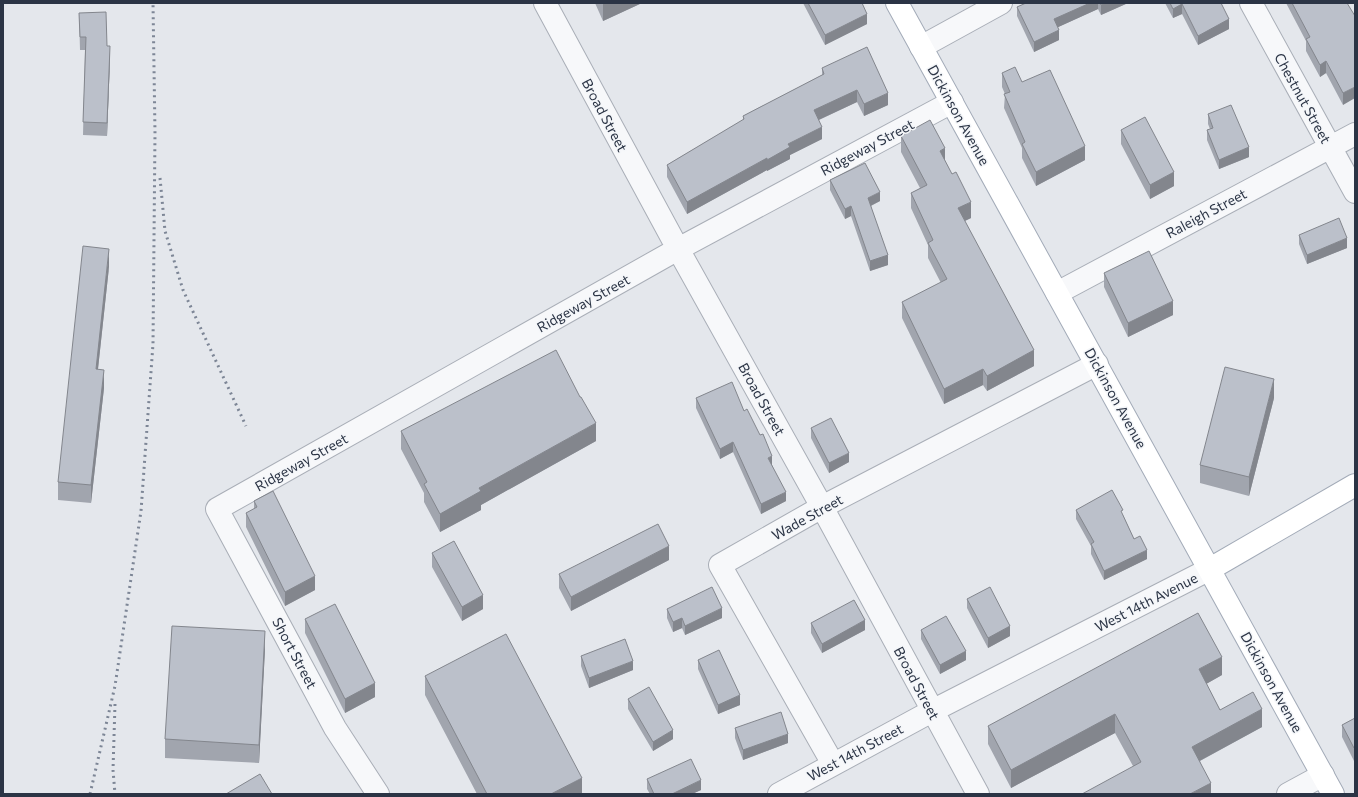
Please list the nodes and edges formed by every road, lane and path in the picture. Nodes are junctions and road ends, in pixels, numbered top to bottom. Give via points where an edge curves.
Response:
1 (545, 3) edge
2 (897, 3) edge
3 (1001, 3) edge
4 (1251, 3) edge
5 (921, 47) junction
6 (952, 102) junction
7 (1355, 134) edge
8 (1330, 147) junction
9 (1355, 192) edge
10 (678, 249) junction
11 (1057, 293) junction
12 (1097, 364) junction
13 (1355, 485) edge
14 (822, 507) junction
15 (217, 509) joint
16 (1210, 569) junction
17 (932, 711) junction
18 (833, 764) junction
19 (1323, 775) junction
20 (378, 794) edge
21 (779, 794) edge
22 (978, 794) edge
23 (1288, 794) edge
24 (1333, 794) edge

1 - 10 street, Broad Street
2 - 5 main road, Dickinson Avenue
3 - 5 street
4 - 8 street, Chestnut Street
5 - 6 main road, Dickinson Avenue
6 - 10 street, Ridgeway Street
6 - 11 main road, Dickinson Avenue
7 - 8 street, Raleigh Street
8 - 9 street, Chestnut Street
8 - 11 street, Raleigh Street
10 - 14 street, Broad Street
10 - 15 street, Ridgeway Street
11 - 12 main road, Dickinson Avenue
12 - 14 street, Wade Street
12 - 16 main road, Dickinson Avenue
13 - 16 main road, West 14th Avenue
14 - 17 street, Broad Street
14 - 18 street, Wade Street via 720,566
15 - 20 street, Short Street via 335,728
16 - 17 street, West 14th Avenue
16 - 19 main road, Dickinson Avenue
17 - 18 street, West 14th Street
17 - 22 street, Broad Street
18 - 21 street, West 14th Street
19 - 23 street
19 - 24 main road, Dickinson Avenue

